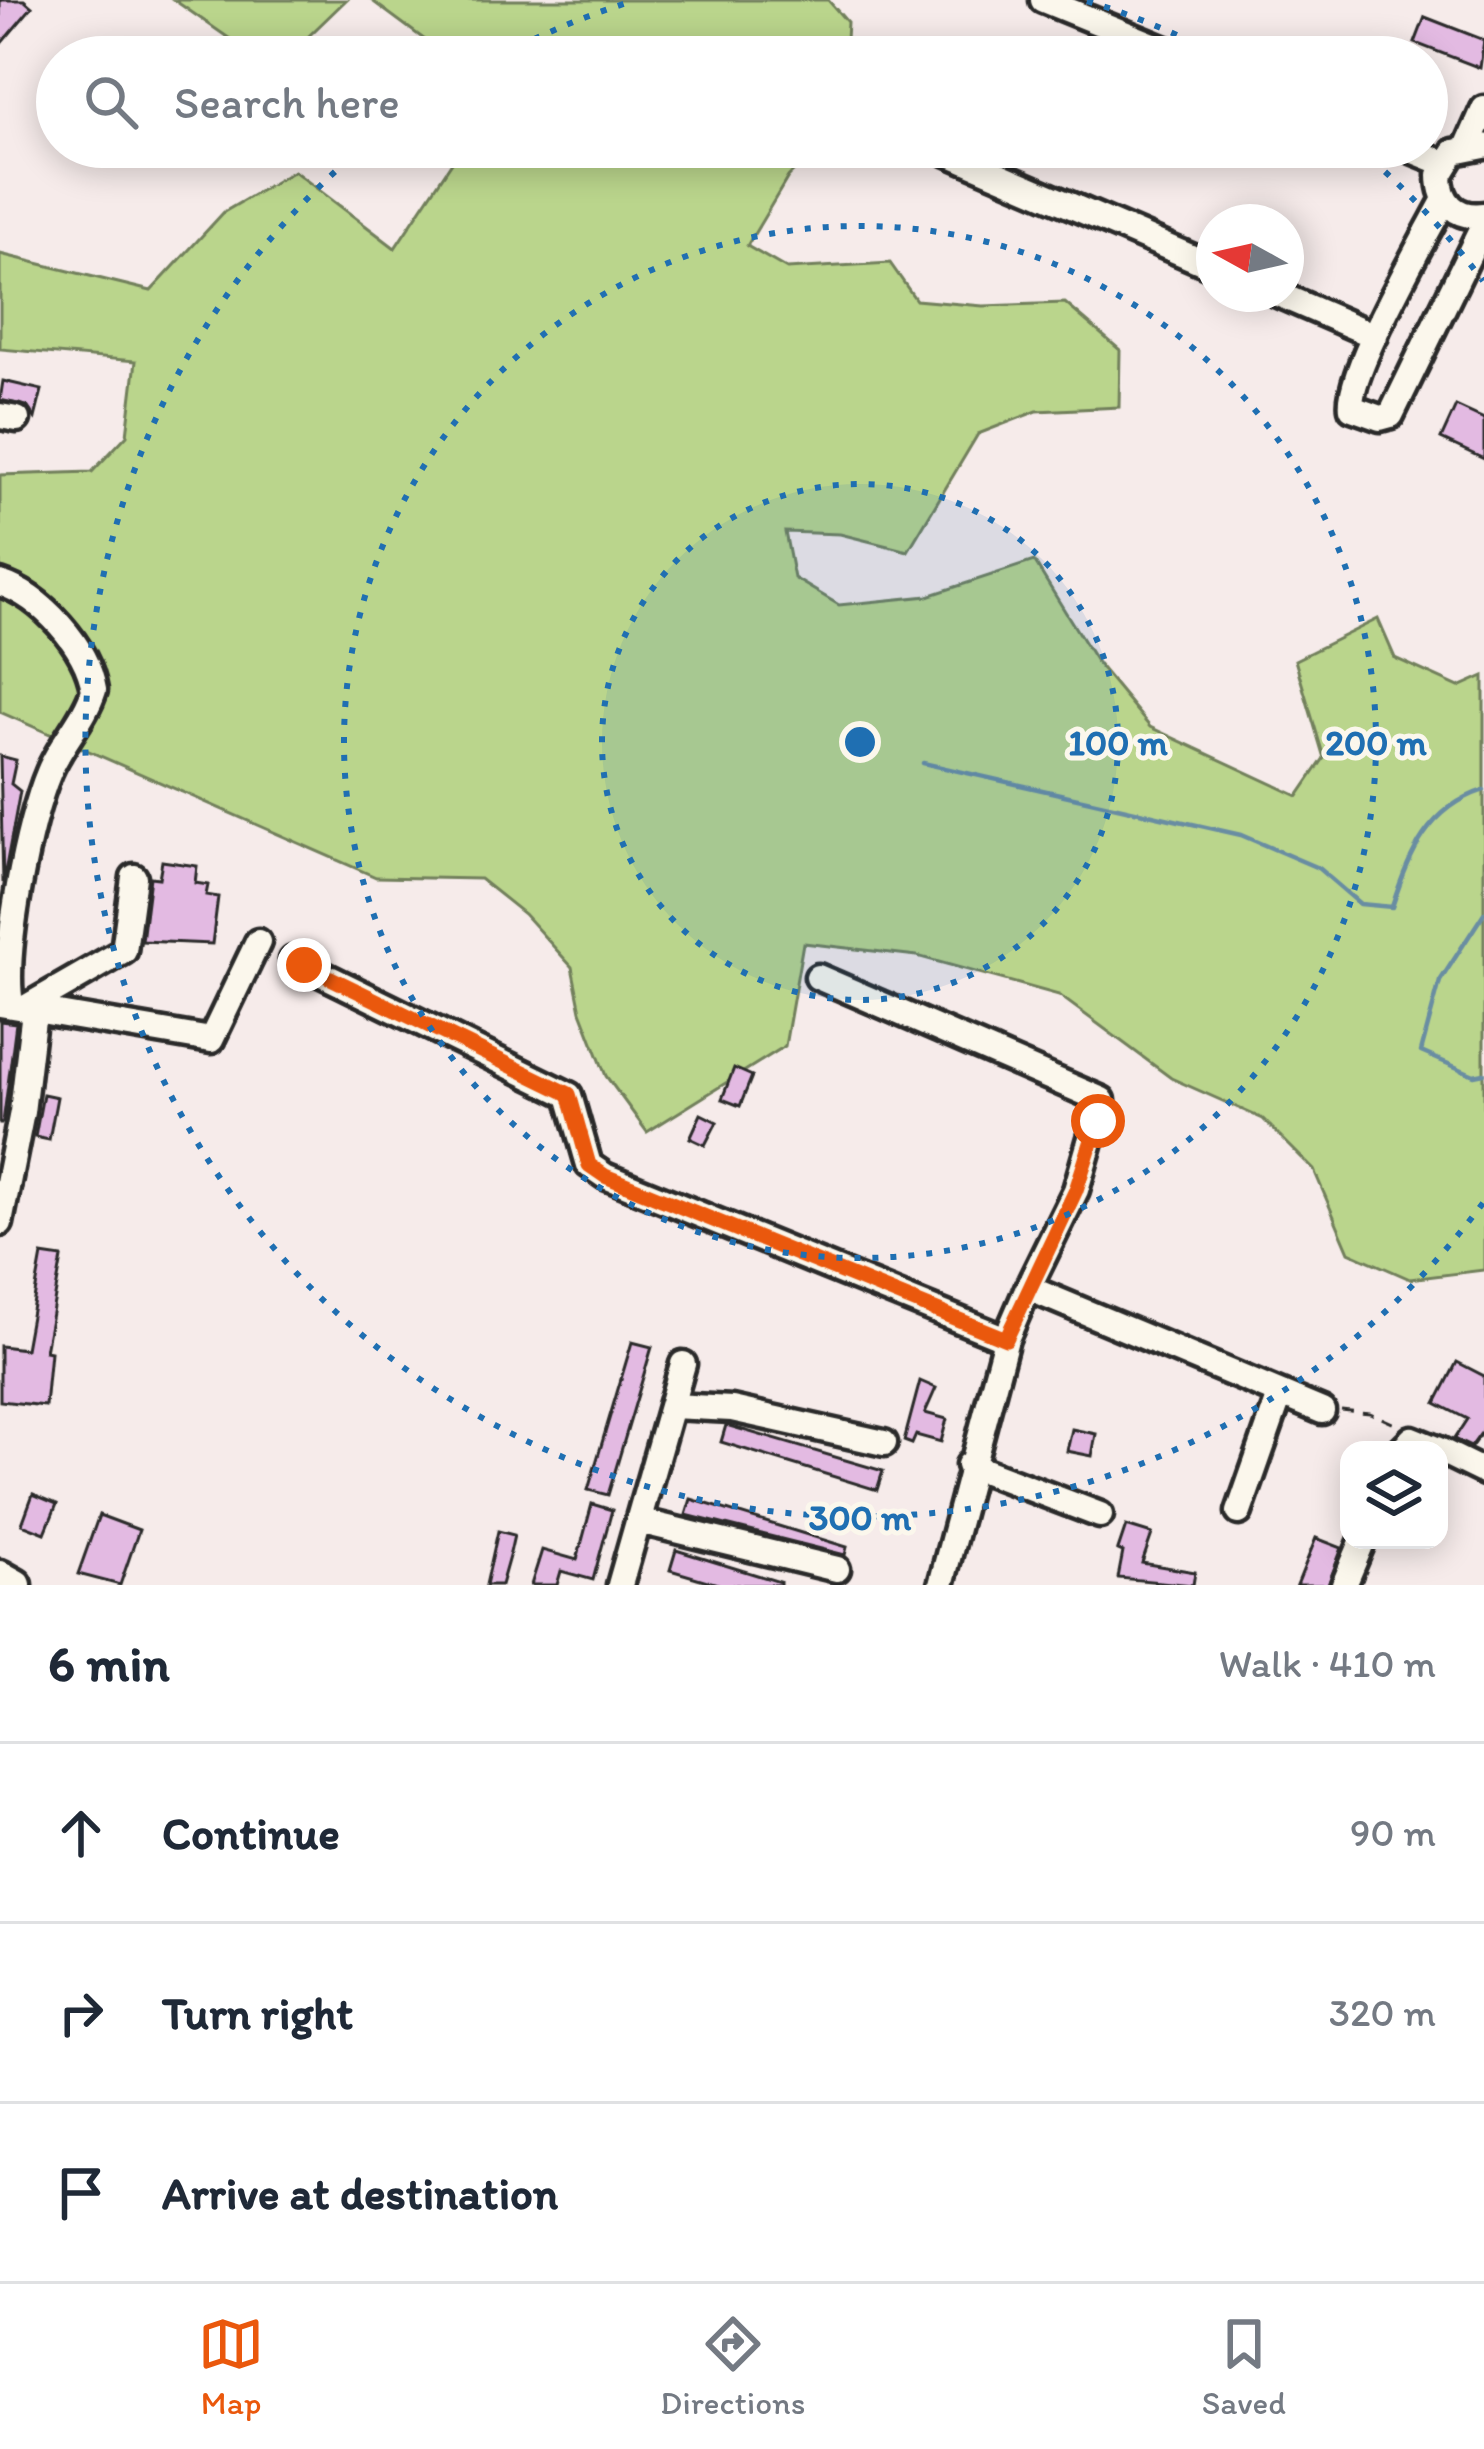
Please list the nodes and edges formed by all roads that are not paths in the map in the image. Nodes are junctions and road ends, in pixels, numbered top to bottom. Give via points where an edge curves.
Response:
1 (1043, 0) edge
2 (1131, 36) edge
3 (1484, 109) edge
4 (1480, 145) edge
5 (1448, 162) edge
6 (983, 168) edge
7 (1444, 168) edge
8 (1444, 199) junction
9 (1484, 220) edge
10 (1196, 259) edge
11 (1304, 305) edge
12 (1375, 336) junction
13 (0, 583) edge
14 (134, 878) dead end
15 (258, 942) dead end
16 (293, 960) dead end
17 (818, 977) dead end
18 (17, 1007) edge
19 (0, 1223) edge
20 (1028, 1288) junction
21 (1006, 1339) junction
22 (683, 1364) dead end
23 (1280, 1395) junction
24 (672, 1406) junction
25 (1322, 1411) road end
26 (884, 1443) dead end
27 (1448, 1454) edge
28 (969, 1465) junction
29 (1484, 1472) edge
30 (1239, 1512) dead end
31 (1100, 1515) dead end
32 (639, 1520) junction
33 (1359, 1549) edge
34 (837, 1569) dead end
35 (0, 1576) edge
36 (16, 1585) edge
37 (620, 1585) edge
38 (941, 1585) edge
39 (1344, 1585) edge

1 - 2 street
3 - 4 street
4 - 5 street
6 - 10 street
7 - 8 street
8 - 9 street
8 - 12 street
9 - 12 street via 1391,416 1380,418 1349,403
11 - 12 street
13 - 18 street via 47,612 94,690 50,769 32,824 16,925
14 - 18 street via 124,951
15 - 18 street via 214,1040
16 - 21 street via 569,1094 589,1165 605,1176
17 - 20 street via 1102,1100 1076,1190
18 - 19 street via 22,1112
20 - 21 street
20 - 23 street
21 - 28 street
22 - 24 street
23 - 25 street
23 - 30 street
24 - 26 street via 732,1409
24 - 32 street
27 - 29 street
28 - 31 street
28 - 38 street
32 - 34 street
32 - 37 street
33 - 39 street
35 - 36 main road

